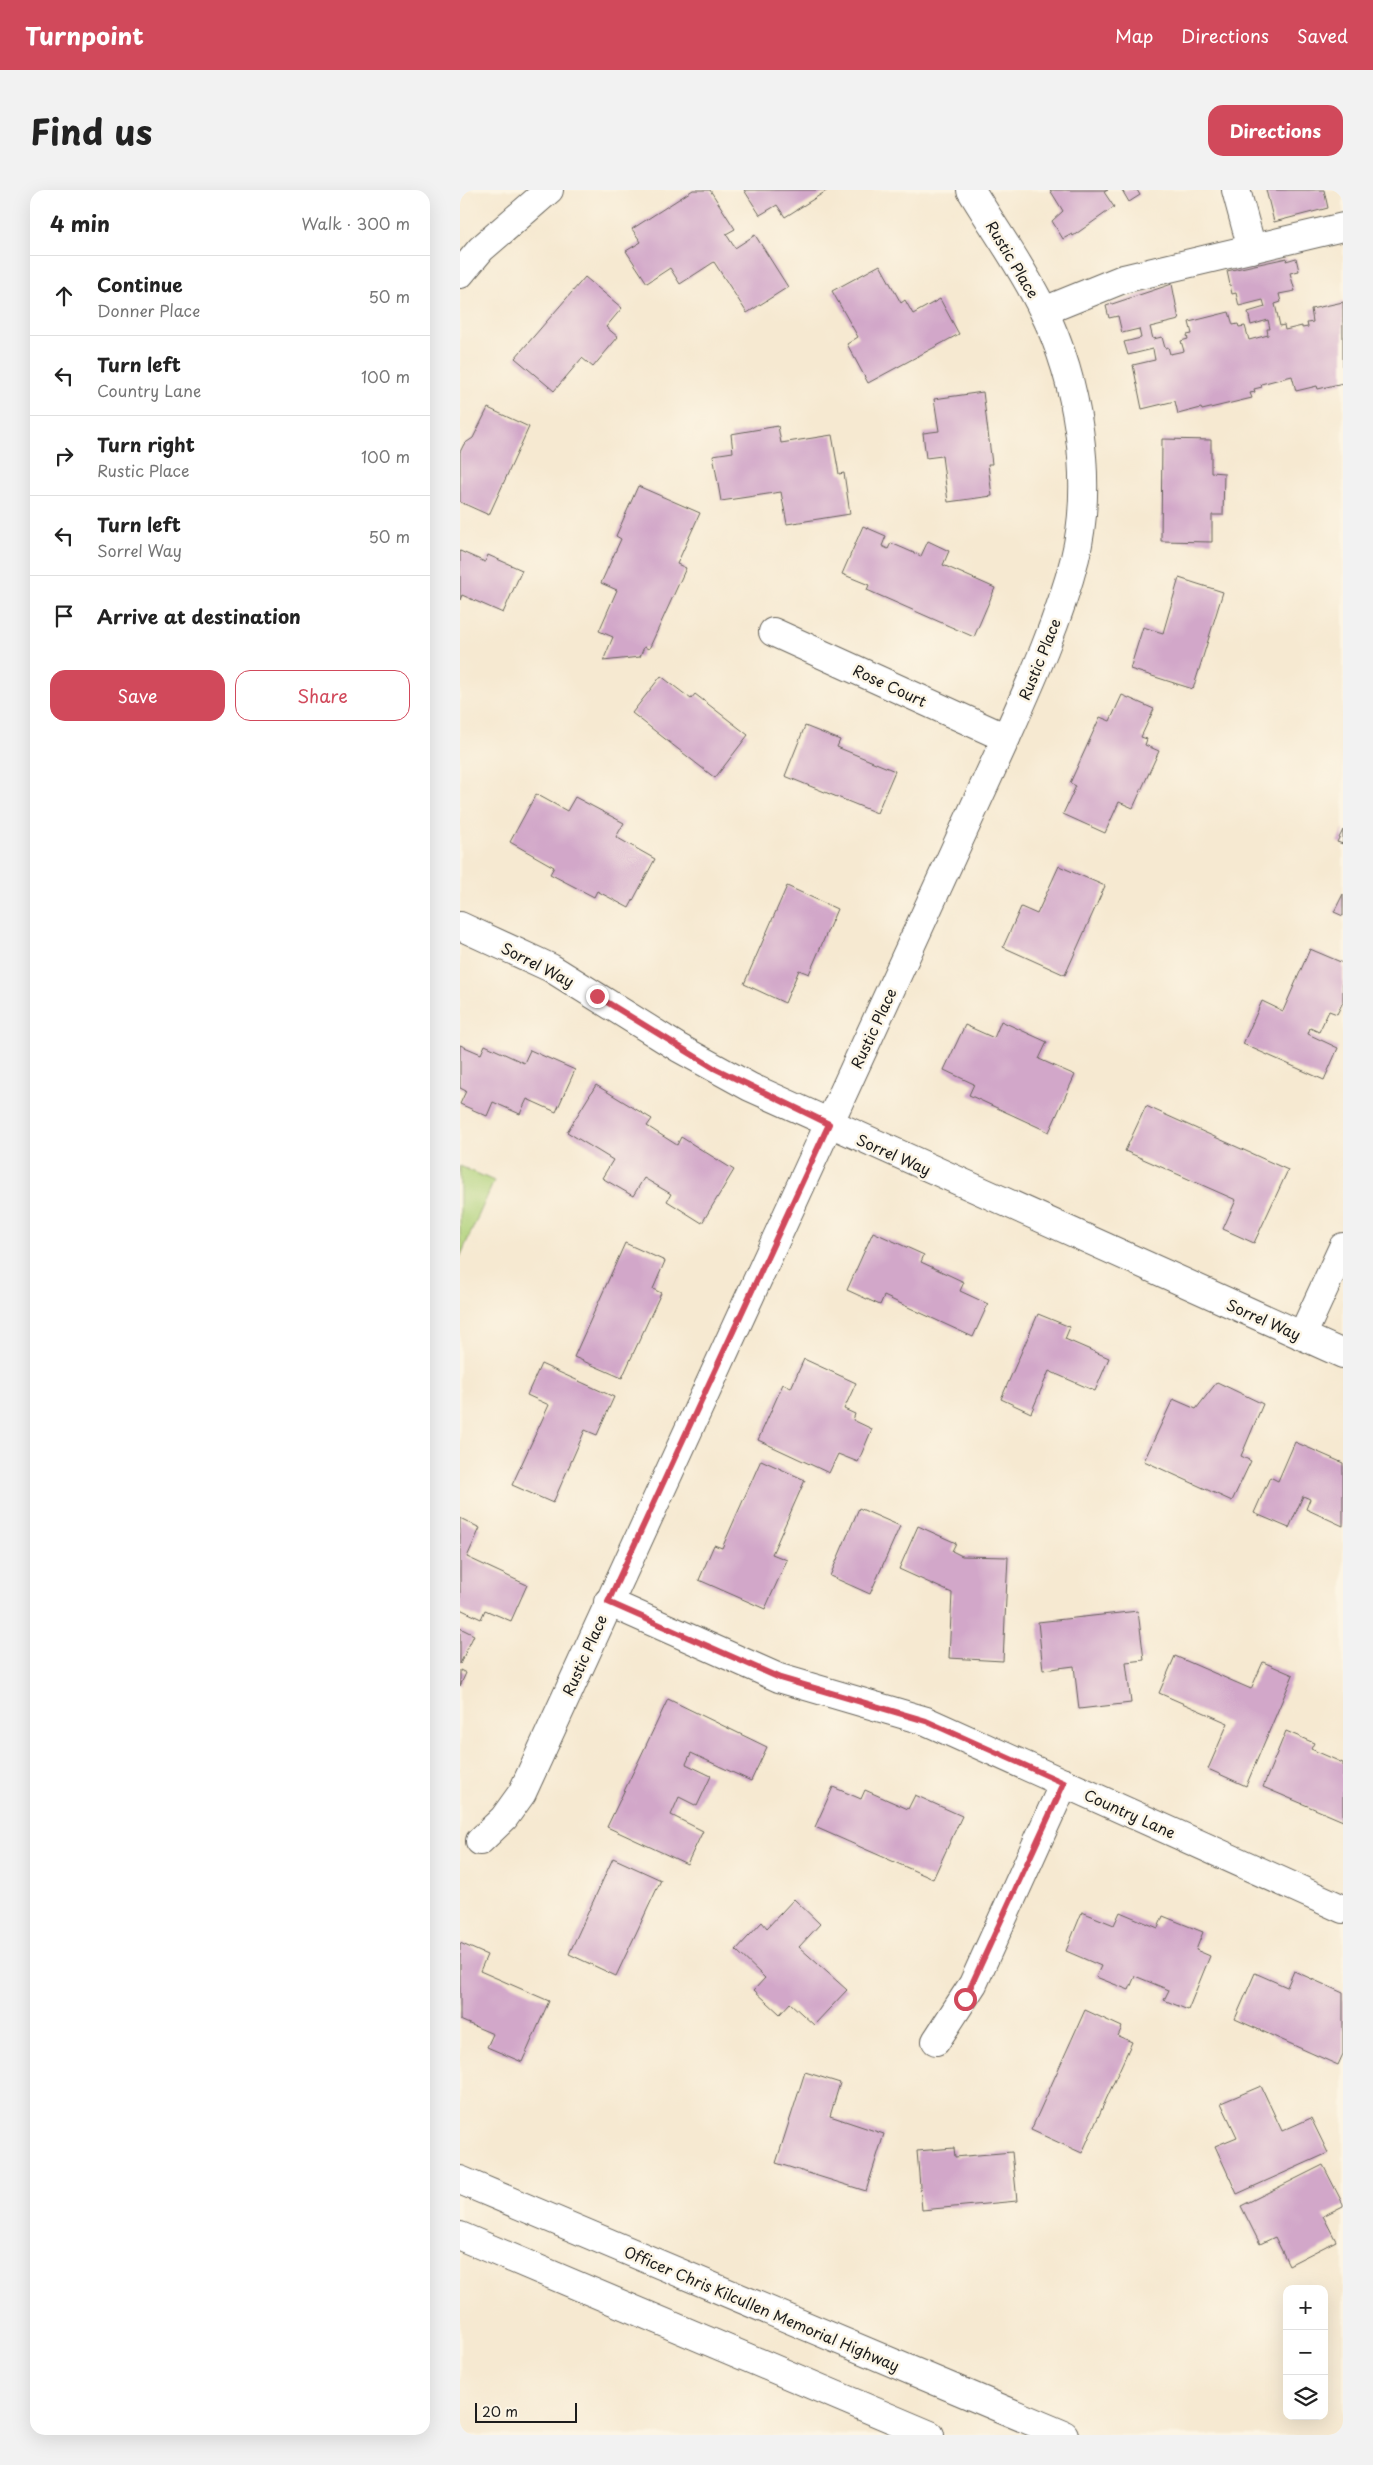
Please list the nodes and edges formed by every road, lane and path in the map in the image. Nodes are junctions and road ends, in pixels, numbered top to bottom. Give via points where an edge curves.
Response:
1 (549, 190) edge
2 (971, 190) edge
3 (1236, 190) edge
4 (1343, 228) edge
5 (1252, 249) junction
6 (460, 274) edge
7 (1044, 312) junction
8 (773, 632) dead end
9 (1006, 738) junction
10 (460, 926) edge
11 (829, 1124) junction
12 (1343, 1247) edge
13 (1302, 1336) junction
14 (1343, 1354) edge
15 (608, 1602) junction
16 (1064, 1783) junction
17 (480, 1841) dead end
18 (1343, 1909) edge
19 (936, 2042) dead end
20 (460, 2180) edge
21 (460, 2236) edge
22 (930, 2435) edge
23 (1064, 2435) edge

1 - 6 main road via 481,249
2 - 7 main road, Rustic Place
3 - 5 main road
4 - 5 main road
5 - 7 main road via 1112,282
7 - 9 main road, Rustic Place via 1065,364 1078,426 1081,524 1075,557 1056,618
8 - 9 main road, Rose Court
9 - 11 main road, Rustic Place
10 - 11 main road, Sorrel Way via 551,968 714,1068
11 - 13 main road, Sorrel Way
11 - 15 main road, Rustic Place
12 - 13 main road
13 - 14 main road, Sorrel Way
15 - 16 main road, Country Lane via 772,1676 926,1721
15 - 17 main road, Rustic Place via 522,1793 504,1818
16 - 18 main road, Country Lane
16 - 19 main road via 973,1984
20 - 23 main road, Officer Chris Kilcullen Memorial Highway
21 - 22 main road

